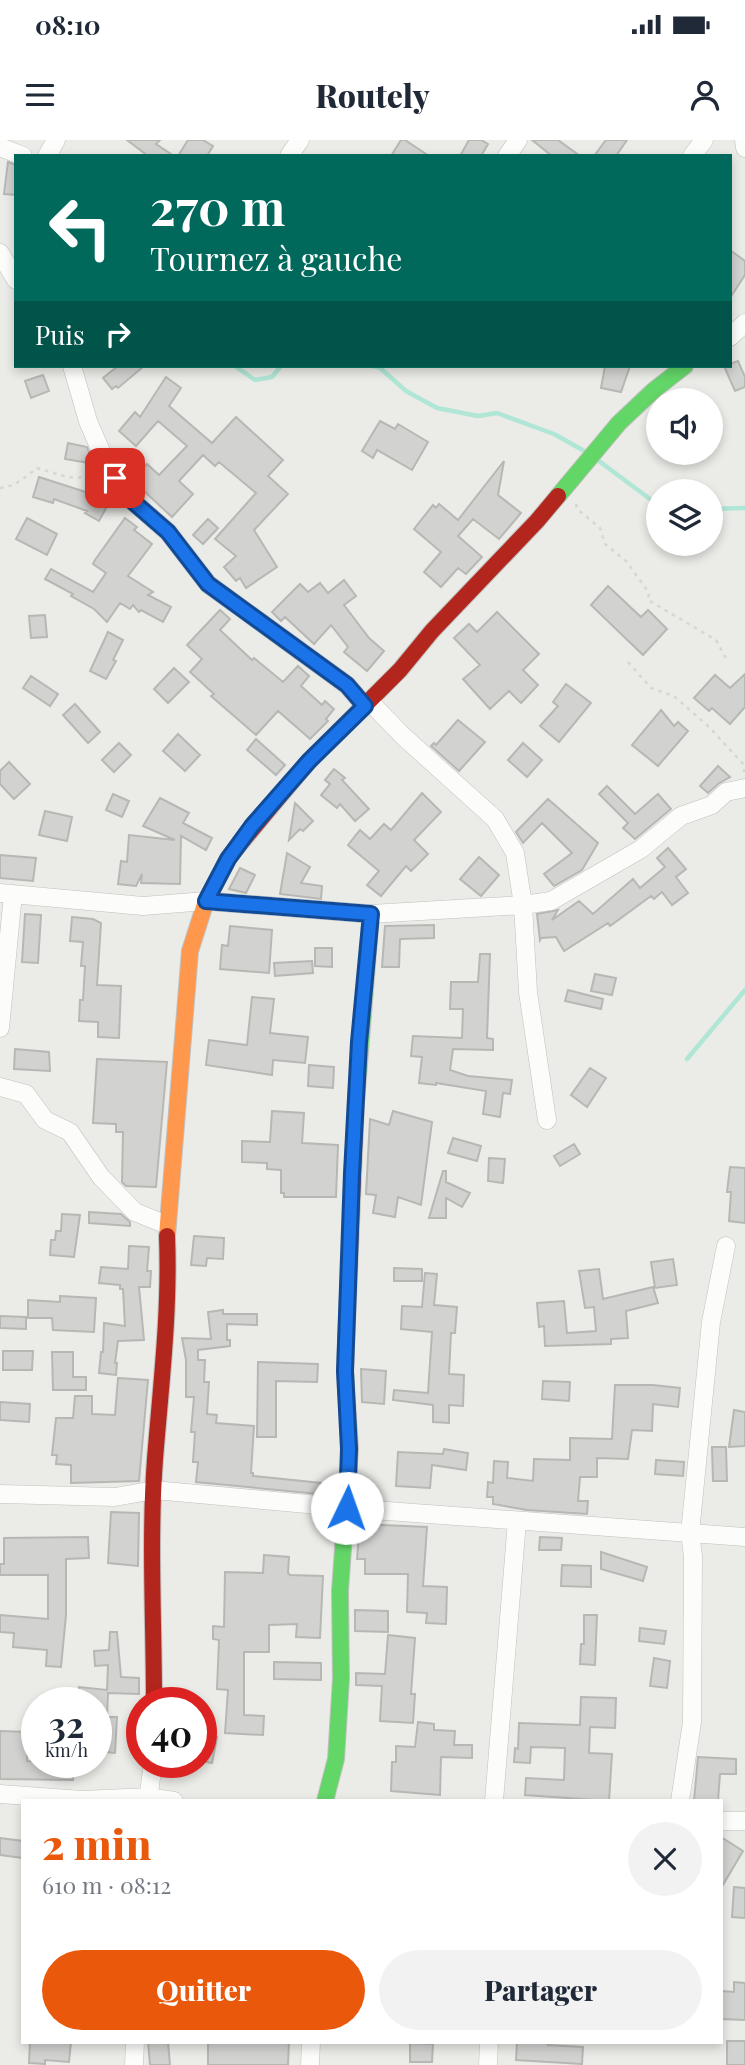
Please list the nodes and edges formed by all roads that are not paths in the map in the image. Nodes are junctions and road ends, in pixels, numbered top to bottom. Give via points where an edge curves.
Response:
1 (744, 140) edge
2 (0, 147) edge
3 (745, 148) edge
4 (18, 154) edge
5 (0, 253) edge
6 (14, 277) edge
7 (745, 323) edge
8 (732, 335) edge
9 (73, 368) edge
10 (682, 368) edge
11 (368, 704) junction
12 (745, 788) edge
13 (6, 894) edge
14 (206, 901) junction
15 (523, 905) junction
16 (371, 914) junction
17 (0, 1028) edge
18 (0, 1087) edge
19 (547, 1120) dead end
20 (167, 1225) junction
21 (726, 1247) dead end
22 (154, 1490) junction
23 (0, 1494) edge
24 (347, 1508) junction
25 (517, 1521) junction
26 (690, 1534) junction
27 (745, 1537) edge
28 (154, 1687) edge
29 (151, 1778) edge
30 (0, 1794) edge
31 (68, 1799) edge
32 (148, 1799) edge
33 (326, 1799) edge
34 (494, 1799) edge
35 (680, 1799) edge
36 (723, 1821) edge
37 (745, 1821) edge
38 (135, 2044) edge
39 (311, 2044) edge
40 (489, 2044) edge
41 (134, 2065) edge
42 (310, 2065) edge
43 (488, 2065) edge

1 - 3 street
2 - 4 street
5 - 6 street
7 - 8 street
9 - 11 street via 109,470 130,499 168,532 208,584
10 - 11 street via 619,423 537,521
11 - 14 street via 252,826
11 - 15 street via 495,819 515,853
12 - 15 street via 726,792 712,805 681,816 641,849 551,901
13 - 14 street via 144,906
13 - 17 street
14 - 16 street
14 - 20 street via 190,951
15 - 16 street
15 - 19 street via 528,992
16 - 24 street via 352,1160 345,1371
18 - 20 street via 26,1094 45,1120 69,1132 101,1177 135,1212
20 - 22 street via 167,1324
21 - 26 street via 711,1322
22 - 23 street via 115,1497
22 - 24 street
22 - 28 street
24 - 25 street
24 - 33 street via 336,1759
25 - 26 street
25 - 34 street
26 - 27 street
26 - 35 street via 692,1722
29 - 32 street
30 - 31 street
36 - 37 street
38 - 41 street
39 - 42 street
40 - 43 street

